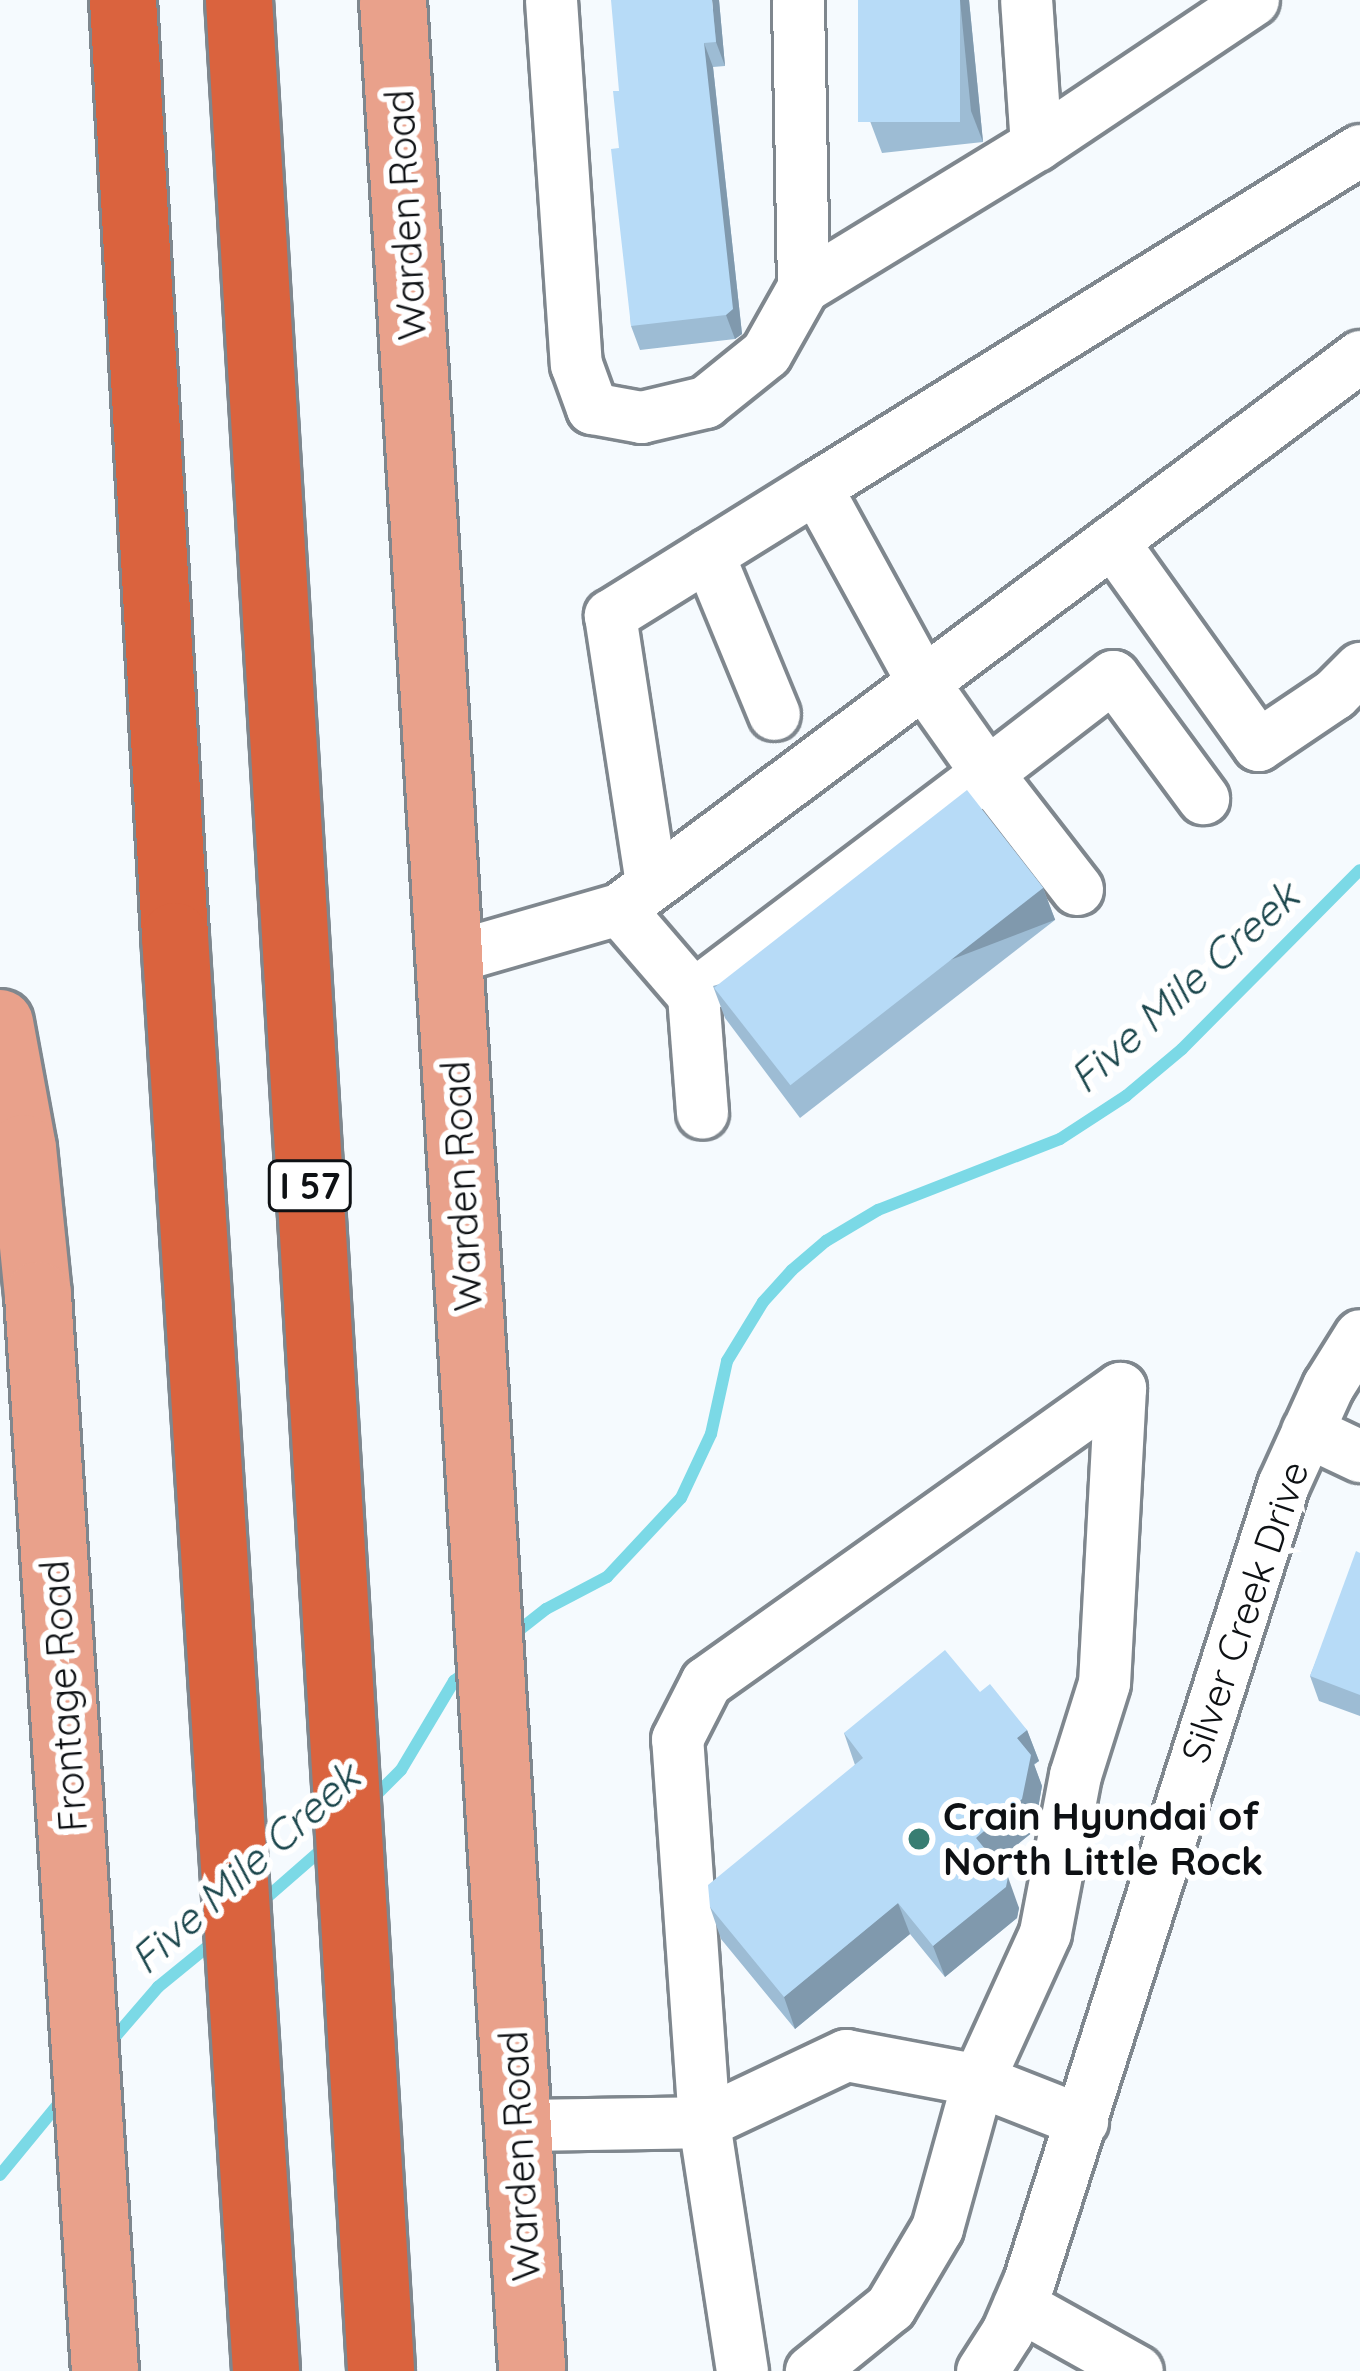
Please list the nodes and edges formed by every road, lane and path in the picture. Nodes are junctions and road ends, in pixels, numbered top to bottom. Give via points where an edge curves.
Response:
1 (123, 0) edge
2 (239, 0) edge
3 (354, 0) edge
4 (393, 0) edge
5 (551, 0) edge
6 (798, 0) edge
7 (1027, 0) edge
8 (1253, 0) edge
9 (1036, 145) junction
10 (1360, 150) edge
11 (403, 164) junction
12 (803, 286) junction
13 (1357, 364) edge
14 (816, 487) junction
15 (1112, 541) junction
16 (708, 554) junction
17 (1360, 668) edge
18 (922, 681) junction
19 (774, 714) dead end
20 (987, 773) junction
21 (1203, 799) dead end
22 (1077, 889) dead end
23 (635, 896) junction
24 (449, 958) junction
25 (693, 995) junction
26 (2, 1048) edge
27 (702, 1113) dead end
28 (1360, 1335) edge
29 (1307, 1431) junction
30 (1360, 1456) edge
31 (978, 2080) junction
32 (1082, 2121) junction
33 (704, 2122) junction
34 (518, 2126) junction
35 (1018, 2305) junction
36 (1113, 2365) edge
37 (105, 2371) edge
38 (266, 2371) edge
39 (381, 2371) edge
40 (532, 2371) edge
41 (742, 2371) edge
42 (811, 2371) edge
43 (982, 2371) edge

1 - 38 highway
2 - 39 highway, I 57
3 - 11 main road
4 - 11 main road, Warden Road
5 - 12 street via 576,364 592,408 641,417 706,402 766,353
6 - 12 street
7 - 9 street
8 - 9 street
9 - 12 street
10 - 14 street
11 - 24 main road, Warden Road
13 - 15 street
14 - 16 street
14 - 18 street
15 - 17 street via 1258,745
15 - 18 street
16 - 19 street
16 - 23 street via 610,615
18 - 20 street
18 - 23 street
20 - 21 street via 1113,676
20 - 22 street
20 - 25 street
23 - 24 street
23 - 25 street
24 - 34 main road, Warden Road
25 - 27 street
26 - 37 main road, Frontage Road via 23,1148 38,1294
28 - 29 street, Silver Creek Drive
29 - 30 street
29 - 32 street, Silver Creek Drive via 1282,1485
31 - 32 street
31 - 33 street via 846,2055
31 - 33 street via 1045,1933 1075,1775 1104,1683 1120,1388 706,1682 677,1739
31 - 42 street via 937,2228 890,2307
32 - 35 street, Silver Creek Drive
33 - 34 street
33 - 41 street
34 - 40 main road, Warden Road
35 - 36 street
35 - 43 street, Silver Creek Drive

